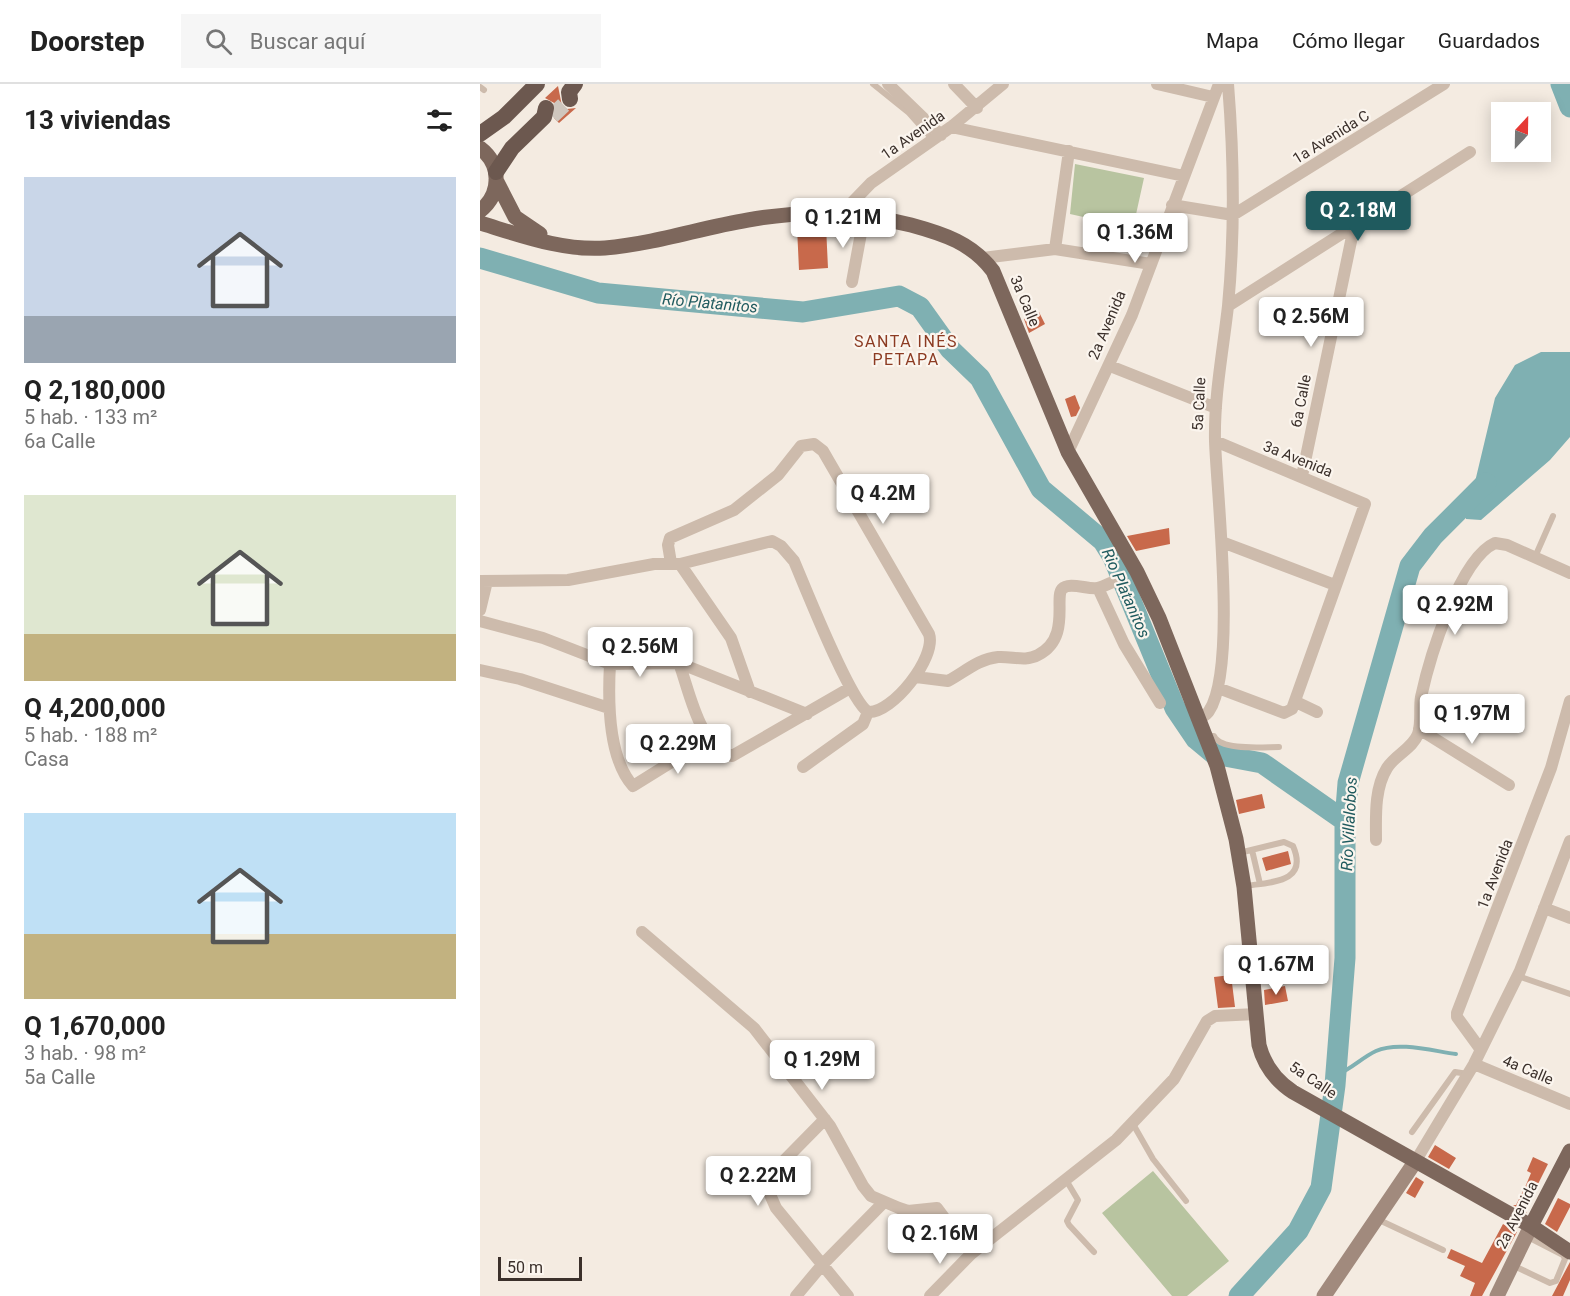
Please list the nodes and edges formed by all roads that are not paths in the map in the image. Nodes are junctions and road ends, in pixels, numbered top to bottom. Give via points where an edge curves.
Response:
1 (537, 84) edge
2 (873, 84) edge
3 (888, 84) edge
4 (954, 84) edge
5 (1003, 84) edge
6 (1157, 84) edge
7 (1219, 84) edge
8 (1228, 84) edge
9 (1444, 84) edge
10 (1213, 97) junction
11 (977, 108) junction
12 (547, 114) tunnel mouth
13 (480, 134) edge
14 (942, 134) junction
15 (480, 148) edge
16 (1070, 151) junction
17 (1470, 152) dead end
18 (496, 176) junction
19 (1184, 176) junction
20 (1172, 206) junction
21 (480, 211) edge
22 (842, 213) junction
23 (1233, 215) junction
24 (864, 217) junction
25 (480, 223) edge
26 (1354, 227) junction
27 (576, 248) junction
28 (1055, 249) junction
29 (983, 258) junction
30 (1151, 264) junction
31 (852, 282) dead end
32 (1228, 306) junction
33 (1110, 366) junction
34 (1216, 408) junction
35 (1215, 441) junction
36 (1068, 452) junction
37 (1302, 476) junction
38 (1553, 516) dead end
39 (1222, 542) junction
40 (1535, 558) junction
41 (675, 564) junction
42 (1570, 573) edge
43 (483, 581) edge
44 (1115, 581) dead end
45 (1335, 585) junction
46 (1098, 588) junction
47 (480, 610) edge
48 (480, 621) edge
49 (679, 663) junction
50 (610, 664) junction
51 (480, 670) edge
52 (916, 677) junction
53 (850, 688) junction
54 (1218, 688) junction
55 (750, 692) junction
56 (1296, 702) junction
57 (1570, 702) edge
58 (1160, 703) dead end
59 (609, 708) junction
60 (868, 711) junction
61 (1317, 712) dead end
62 (807, 714) junction
63 (1198, 719) junction
64 (1419, 729) junction
65 (1205, 738) junction
66 (708, 740) junction
67 (1279, 747) dead end
68 (803, 767) dead end
69 (1509, 785) dead end
70 (1376, 840) dead end
71 (1570, 841) edge
72 (1245, 851) junction
73 (1260, 884) junction
74 (1244, 886) junction
75 (1544, 908) junction
76 (1570, 918) edge
77 (642, 932) dead end
78 (1517, 976) junction
79 (1570, 994) edge
80 (1256, 1014) junction
81 (1481, 1050) junction
82 (1471, 1069) junction
83 (1436, 1098) junction
84 (1450, 1104) junction
85 (1570, 1104) edge
86 (825, 1119) junction
87 (1132, 1123) junction
88 (1412, 1132) dead end
89 (1570, 1151) edge
90 (1414, 1162) junction
91 (1065, 1180) junction
92 (1186, 1201) dead end
93 (884, 1203) junction
94 (1377, 1219) junction
95 (1529, 1231) junction
96 (1443, 1250) dead end
97 (1094, 1252) dead end
98 (971, 1254) junction
99 (1568, 1254) edge
100 (822, 1265) junction
101 (1512, 1265) junction
102 (796, 1296) edge
103 (848, 1296) edge
104 (930, 1296) edge
105 (1324, 1296) edge
106 (1497, 1296) edge

1 - 13 highway via 504,117
2 - 14 lane
3 - 14 street
4 - 11 street
5 - 11 street, 1a Avenida
6 - 10 street
7 - 10 street, 2a Avenida
8 - 23 street, 5a Calle
9 - 23 street, 1a Avenida C
10 - 19 street, 2a Avenida
11 - 14 street, 1a Avenida
12 - 18 highway via 512,148
14 - 16 street
14 - 22 street, 1a Avenida via 871,183
15 - 18 main road via 491,160
16 - 19 street
16 - 28 street
17 - 26 street
18 - 21 main road via 493,196
18 - 27 main road via 509,208 522,224
19 - 20 street, 2a Avenida
20 - 23 street
20 - 30 street, 2a Avenida
22 - 24 main road, 3a Calle
22 - 27 main road, 3a Calle via 748,220 646,243
23 - 32 street, 5a Calle
24 - 29 main road, 3a Calle via 932,231 962,243
24 - 31 street
25 - 27 main road
26 - 32 street
26 - 37 street, 6a Calle
28 - 29 street
28 - 30 street
29 - 36 main road, 3a Calle via 993,271
30 - 33 street, 2a Avenida
32 - 34 street, 5a Calle
33 - 34 street
33 - 36 street, 2a Avenida
34 - 35 street, 5a Calle
35 - 37 street, 3a Avenida
35 - 39 street, 5a Calle
36 - 63 main road, 3a Calle via 1155,608
37 - 45 street, 3a Avenida via 1365,504
38 - 40 lane
39 - 45 street
39 - 54 street, 5a Calle
40 - 42 street
40 - 64 street via 1495,543 1476,556 1434,650 1421,700
41 - 43 street via 568,580
41 - 52 street via 668,544 670,538 734,510 778,475 801,446 814,444 823,451 929,634 930,648
41 - 53 street via 764,542 781,546 794,561
41 - 55 street via 731,638
43 - 47 street
44 - 46 street
45 - 56 street
46 - 52 street via 1062,589 1061,620 1050,645 1040,654 1027,659 998,657 977,662 948,681
46 - 58 street via 1124,644
48 - 50 street via 543,638
49 - 50 street
49 - 55 street
49 - 66 street
50 - 59 street
51 - 59 street
52 - 60 street via 880,709
53 - 60 street
53 - 62 street
54 - 56 street via 1284,713
54 - 63 street, 5a Calle via 1208,713
55 - 62 street
56 - 61 street
57 - 81 street, 1a Avenida via 1551,768 1457,1013
59 - 66 street via 621,769 633,786
60 - 68 street via 863,724
62 - 66 street via 737,755 724,754
63 - 65 main road, 3a Calle
64 - 69 street
64 - 70 street via 1416,738 1387,768 1376,807
65 - 67 lane via 1212,735 1219,742 1236,747
65 - 72 main road, 5a Calle
71 - 75 street
72 - 73 lane
72 - 73 lane via 1284,842 1293,846 1298,866 1293,874
72 - 74 main road, 5a Calle
73 - 74 lane
74 - 80 main road, 5a Calle
75 - 76 street
75 - 78 street
77 - 86 street via 754,1028
78 - 79 lane
78 - 81 street
80 - 87 street via 1215,1016 1207,1021 1174,1079
80 - 90 main road, 5a Calle via 1262,1057 1276,1079
81 - 82 street
82 - 83 lane via 1455,1072
82 - 84 street
82 - 85 street, 4a Calle
83 - 84 lane
83 - 88 lane
84 - 90 street
86 - 93 street via 863,1186
86 - 100 street via 764,1181 776,1208
87 - 91 street
87 - 92 lane via 1152,1159
89 - 95 main road, 2a Avenida
90 - 94 main road
90 - 95 main road, 5a Calle
91 - 97 lane via 1078,1200 1067,1221 1069,1226
91 - 98 street
93 - 98 street via 908,1211 937,1208
93 - 100 street
94 - 96 lane
94 - 105 main road
95 - 99 main road, 5a Calle
95 - 101 main road, 2a Avenida
98 - 104 street
99 - 101 lane via 1556,1281 1550,1283
100 - 102 street
100 - 103 street
101 - 106 main road, 2a Avenida

